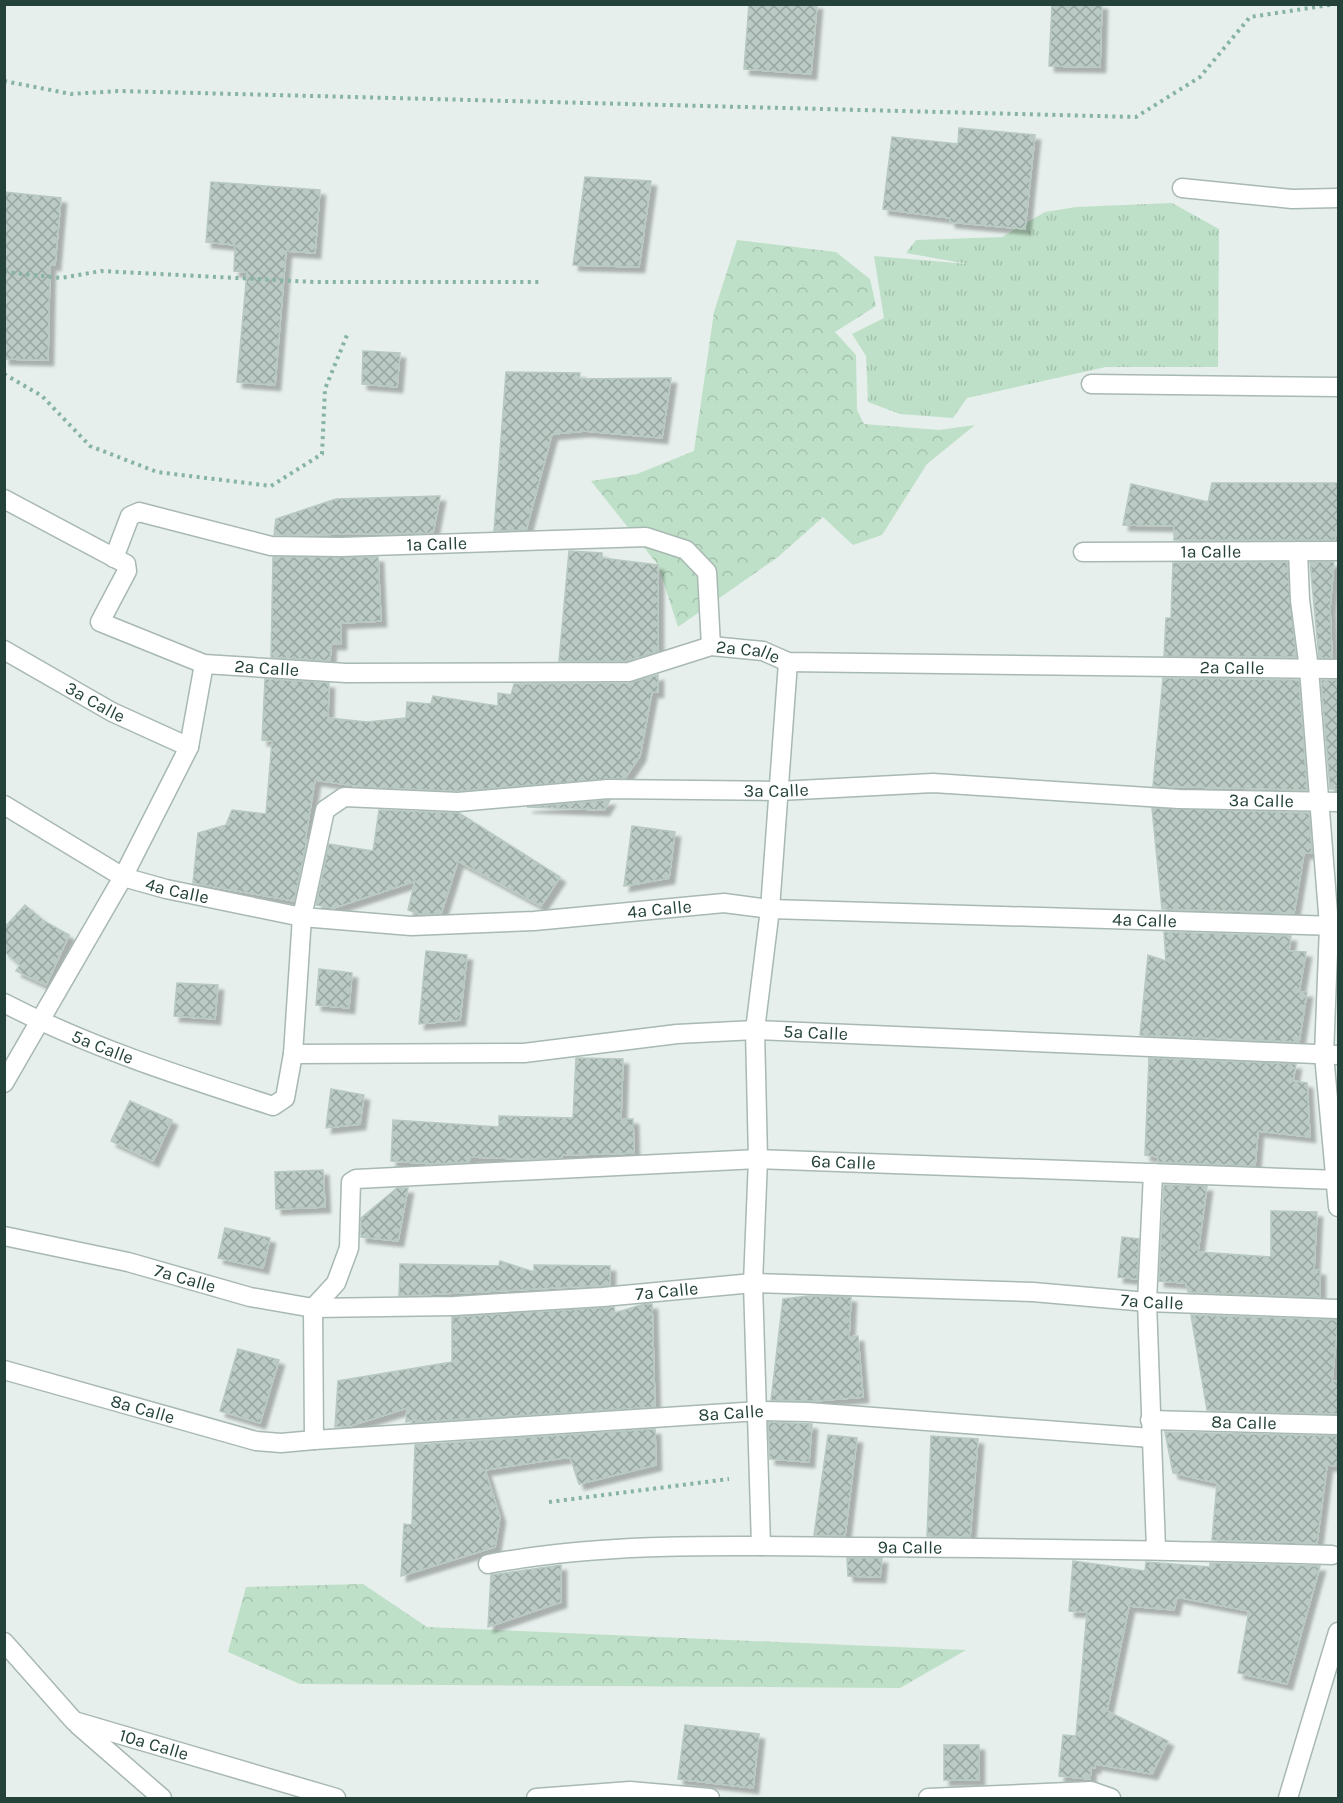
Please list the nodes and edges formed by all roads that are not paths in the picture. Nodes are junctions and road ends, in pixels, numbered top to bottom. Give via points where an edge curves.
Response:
1 (1182, 188) dead end
2 (1338, 198) edge
3 (1091, 384) dead end
4 (1338, 387) edge
5 (4, 499) edge
6 (1298, 551) junction
7 (1338, 551) edge
8 (1083, 552) dead end
9 (114, 558) junction
10 (711, 646) junction
11 (4, 650) edge
12 (788, 662) junction
13 (204, 664) junction
14 (1309, 669) junction
15 (1338, 669) edge
16 (189, 747) junction
17 (779, 791) junction
18 (1330, 802) edge
19 (4, 805) edge
20 (123, 878) junction
21 (770, 909) junction
22 (302, 917) junction
23 (1334, 926) edge
24 (4, 1003) edge
25 (38, 1021) junction
26 (755, 1030) junction
27 (293, 1054) junction
28 (1331, 1055) edge
29 (4, 1083) edge
30 (758, 1159) junction
31 (1153, 1173) junction
32 (1338, 1180) edge
33 (1338, 1208) edge
34 (4, 1236) edge
35 (753, 1283) junction
36 (1147, 1302) junction
37 (313, 1308) junction
38 (1338, 1309) edge
39 (5, 1370) edge
40 (759, 1411) junction
41 (1338, 1425) edge
42 (1150, 1429) junction
43 (314, 1440) junction
44 (761, 1546) junction
45 (1156, 1549) junction
46 (1332, 1555) dead end
47 (488, 1564) dead end
48 (1338, 1632) edge
49 (4, 1642) edge
50 (1333, 1675) edge
51 (74, 1721) junction
52 (162, 1798) edge
53 (336, 1798) edge
54 (536, 1798) edge
55 (710, 1798) edge
56 (928, 1798) edge
57 (1111, 1798) edge
58 (1288, 1798) edge

1 - 2 street via 1292,199
3 - 4 street
5 - 9 street
6 - 7 street, 1a Calle
6 - 8 street, 1a Calle
6 - 14 street
9 - 10 street, 1a Calle via 130,516 139,512 271,546 646,537 686,550 707,572
9 - 13 street, 2a Calle via 126,564 127,572 100,622
10 - 12 street, 2a Calle via 764,651
10 - 13 street, 2a Calle via 629,672 346,674
11 - 16 street, 3a Calle via 112,712
12 - 14 street, 2a Calle
12 - 17 street
13 - 16 street
14 - 15 street, 2a Calle
14 - 18 street
16 - 20 street
17 - 18 street, 3a Calle via 933,783 1179,799
17 - 21 street
17 - 22 street, 3a Calle via 609,789 458,802 344,797 325,810
18 - 23 street
19 - 20 street, 4a Calle
20 - 22 street, 4a Calle
20 - 25 street
21 - 22 street, 4a Calle via 724,903 534,921 411,926
21 - 23 street, 4a Calle
21 - 26 street
22 - 27 street, 3a Calle
23 - 28 street
24 - 25 street, 5a Calle
25 - 27 street, 5a Calle via 203,1084 273,1106 285,1098
25 - 29 street
26 - 27 street, 5a Calle via 677,1034 524,1053
26 - 28 street, 5a Calle
26 - 30 street
28 - 32 street
30 - 31 street, 6a Calle
30 - 35 street
30 - 37 street, 6a Calle via 356,1179 351,1182 349,1248 336,1283
31 - 32 street, 6a Calle
31 - 36 street
32 - 33 street
34 - 37 street, 7a Calle via 128,1262 250,1297
35 - 36 street, 7a Calle via 1033,1292
35 - 37 street, 7a Calle via 454,1306
35 - 40 street
36 - 38 street, 7a Calle
36 - 42 street
37 - 43 street
39 - 43 street, 8a Calle via 256,1441
40 - 42 street, 8a Calle
40 - 43 street, 8a Calle
40 - 44 street
41 - 42 street, 8a Calle
42 - 45 street
44 - 45 street, 9a Calle
44 - 47 street, 9a Calle via 645,1545
45 - 46 street, 9a Calle
48 - 50 street
49 - 51 street
50 - 58 street
51 - 52 street
51 - 53 street, 10a Calle
54 - 55 street via 630,1791
56 - 57 street via 1090,1791

